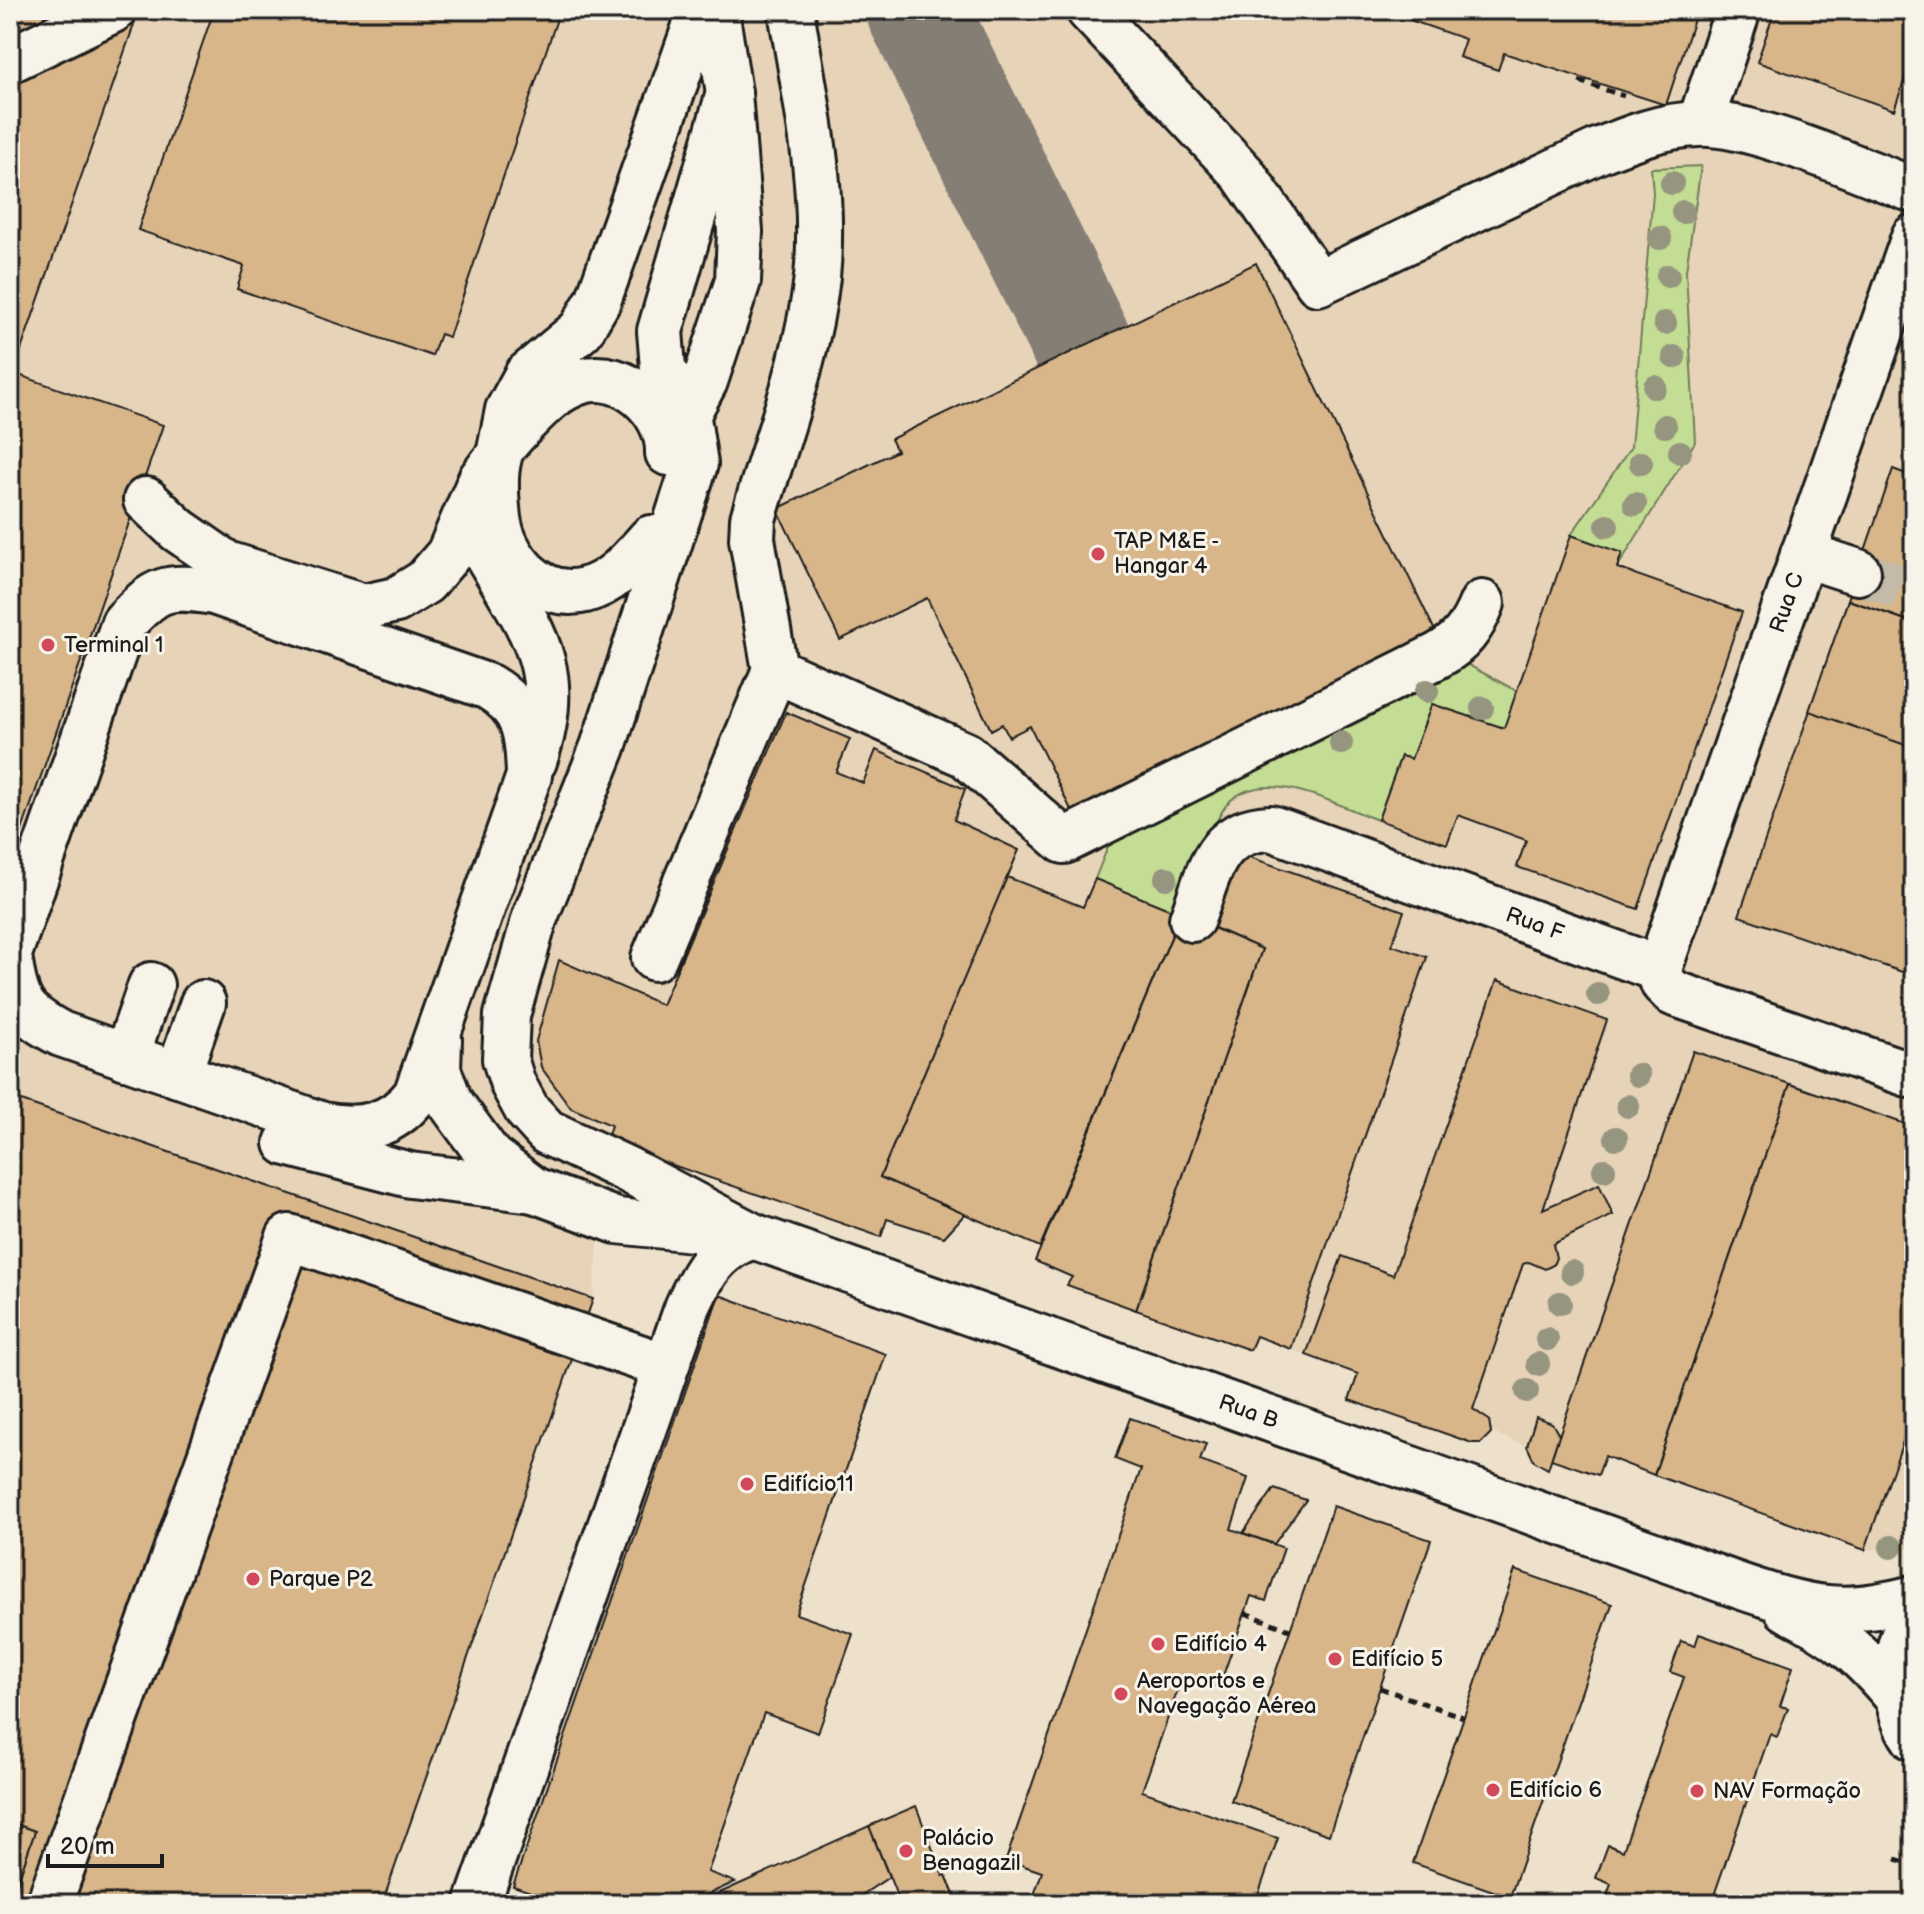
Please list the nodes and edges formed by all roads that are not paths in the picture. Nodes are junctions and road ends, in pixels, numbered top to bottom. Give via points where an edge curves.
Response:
1 (113, 10) edge
2 (701, 10) edge
3 (716, 10) edge
4 (791, 10) edge
5 (1089, 10) edge
6 (1738, 10) edge
7 (10, 60) edge
8 (729, 93) junction
9 (1700, 123) junction
10 (1914, 190) edge
11 (1914, 237) edge
12 (678, 432) junction
13 (490, 467) junction
14 (146, 500) dead end
15 (651, 538) junction
16 (1803, 554) junction
17 (227, 564) junction
18 (1858, 572) tunnel mouth
19 (1482, 603) dead end
20 (775, 670) junction
21 (529, 776) junction
22 (10, 878) edge
23 (1192, 919) dead end
24 (10, 951) edge
25 (654, 958) dead end
26 (10, 962) edge
27 (1659, 969) junction
28 (439, 1032) junction
29 (10, 1036) edge
30 (164, 1070) junction
31 (1914, 1076) edge
32 (547, 1132) junction
33 (534, 1190) junction
34 (753, 1236) junction
35 (665, 1366) junction
36 (1742, 1586) junction
37 (1914, 1598) edge
38 (1914, 1617) edge
39 (1909, 1730) edge
40 (49, 1904) edge
41 (477, 1904) edge

1 - 7 street
2 - 13 street via 598,301 581,330 527,375 508,410
3 - 8 street
4 - 20 street via 816,170 819,236 810,319 753,519
5 - 9 street via 1243,174 1318,283 1598,151
6 - 9 street
8 - 12 street via 660,331
8 - 12 street via 740,231 738,281 705,381
9 - 10 street via 1754,133
11 - 16 street, Rua C
12 - 13 street via 634,390 612,380 585,380 541,405
12 - 15 street via 667,495
12 - 32 street via 695,464 679,520 603,747 535,917 507,1015 505,1059 513,1084
13 - 15 street via 506,550 526,576 555,588 584,591 620,572
13 - 17 street via 449,554 425,582 396,600 364,607
13 - 21 street via 476,518 481,546 529,623 548,678 546,728
14 - 17 street
15 - 32 street via 485,1006 481,1044 499,1094 514,1114
16 - 18 street
16 - 27 street, Rua C
17 - 22 street via 169,557 129,576 106,604
19 - 20 street via 1470,630 1451,649 1064,841 966,755
20 - 25 street
21 - 24 street via 525,722 518,709 489,687 214,592 173,586 144,602 124,623
21 - 28 street
23 - 27 street, Rua F via 1225,841 1247,829 1271,828
26 - 30 street via 14,989 31,1018
27 - 31 street, Rua F via 1673,993
28 - 30 street via 407,1107 385,1123 354,1131
28 - 33 street via 438,1070 450,1102 490,1157
29 - 33 street via 40,1056 319,1154 410,1175
30 - 30 street via 188,998
32 - 34 street
33 - 34 street via 617,1221
34 - 35 street via 731,1243 701,1277
34 - 36 street, Rua B
35 - 40 street via 289,1237
35 - 41 street
36 - 37 street via 1827,1608
36 - 39 street via 1854,1650
38 - 39 street via 1899,1646

